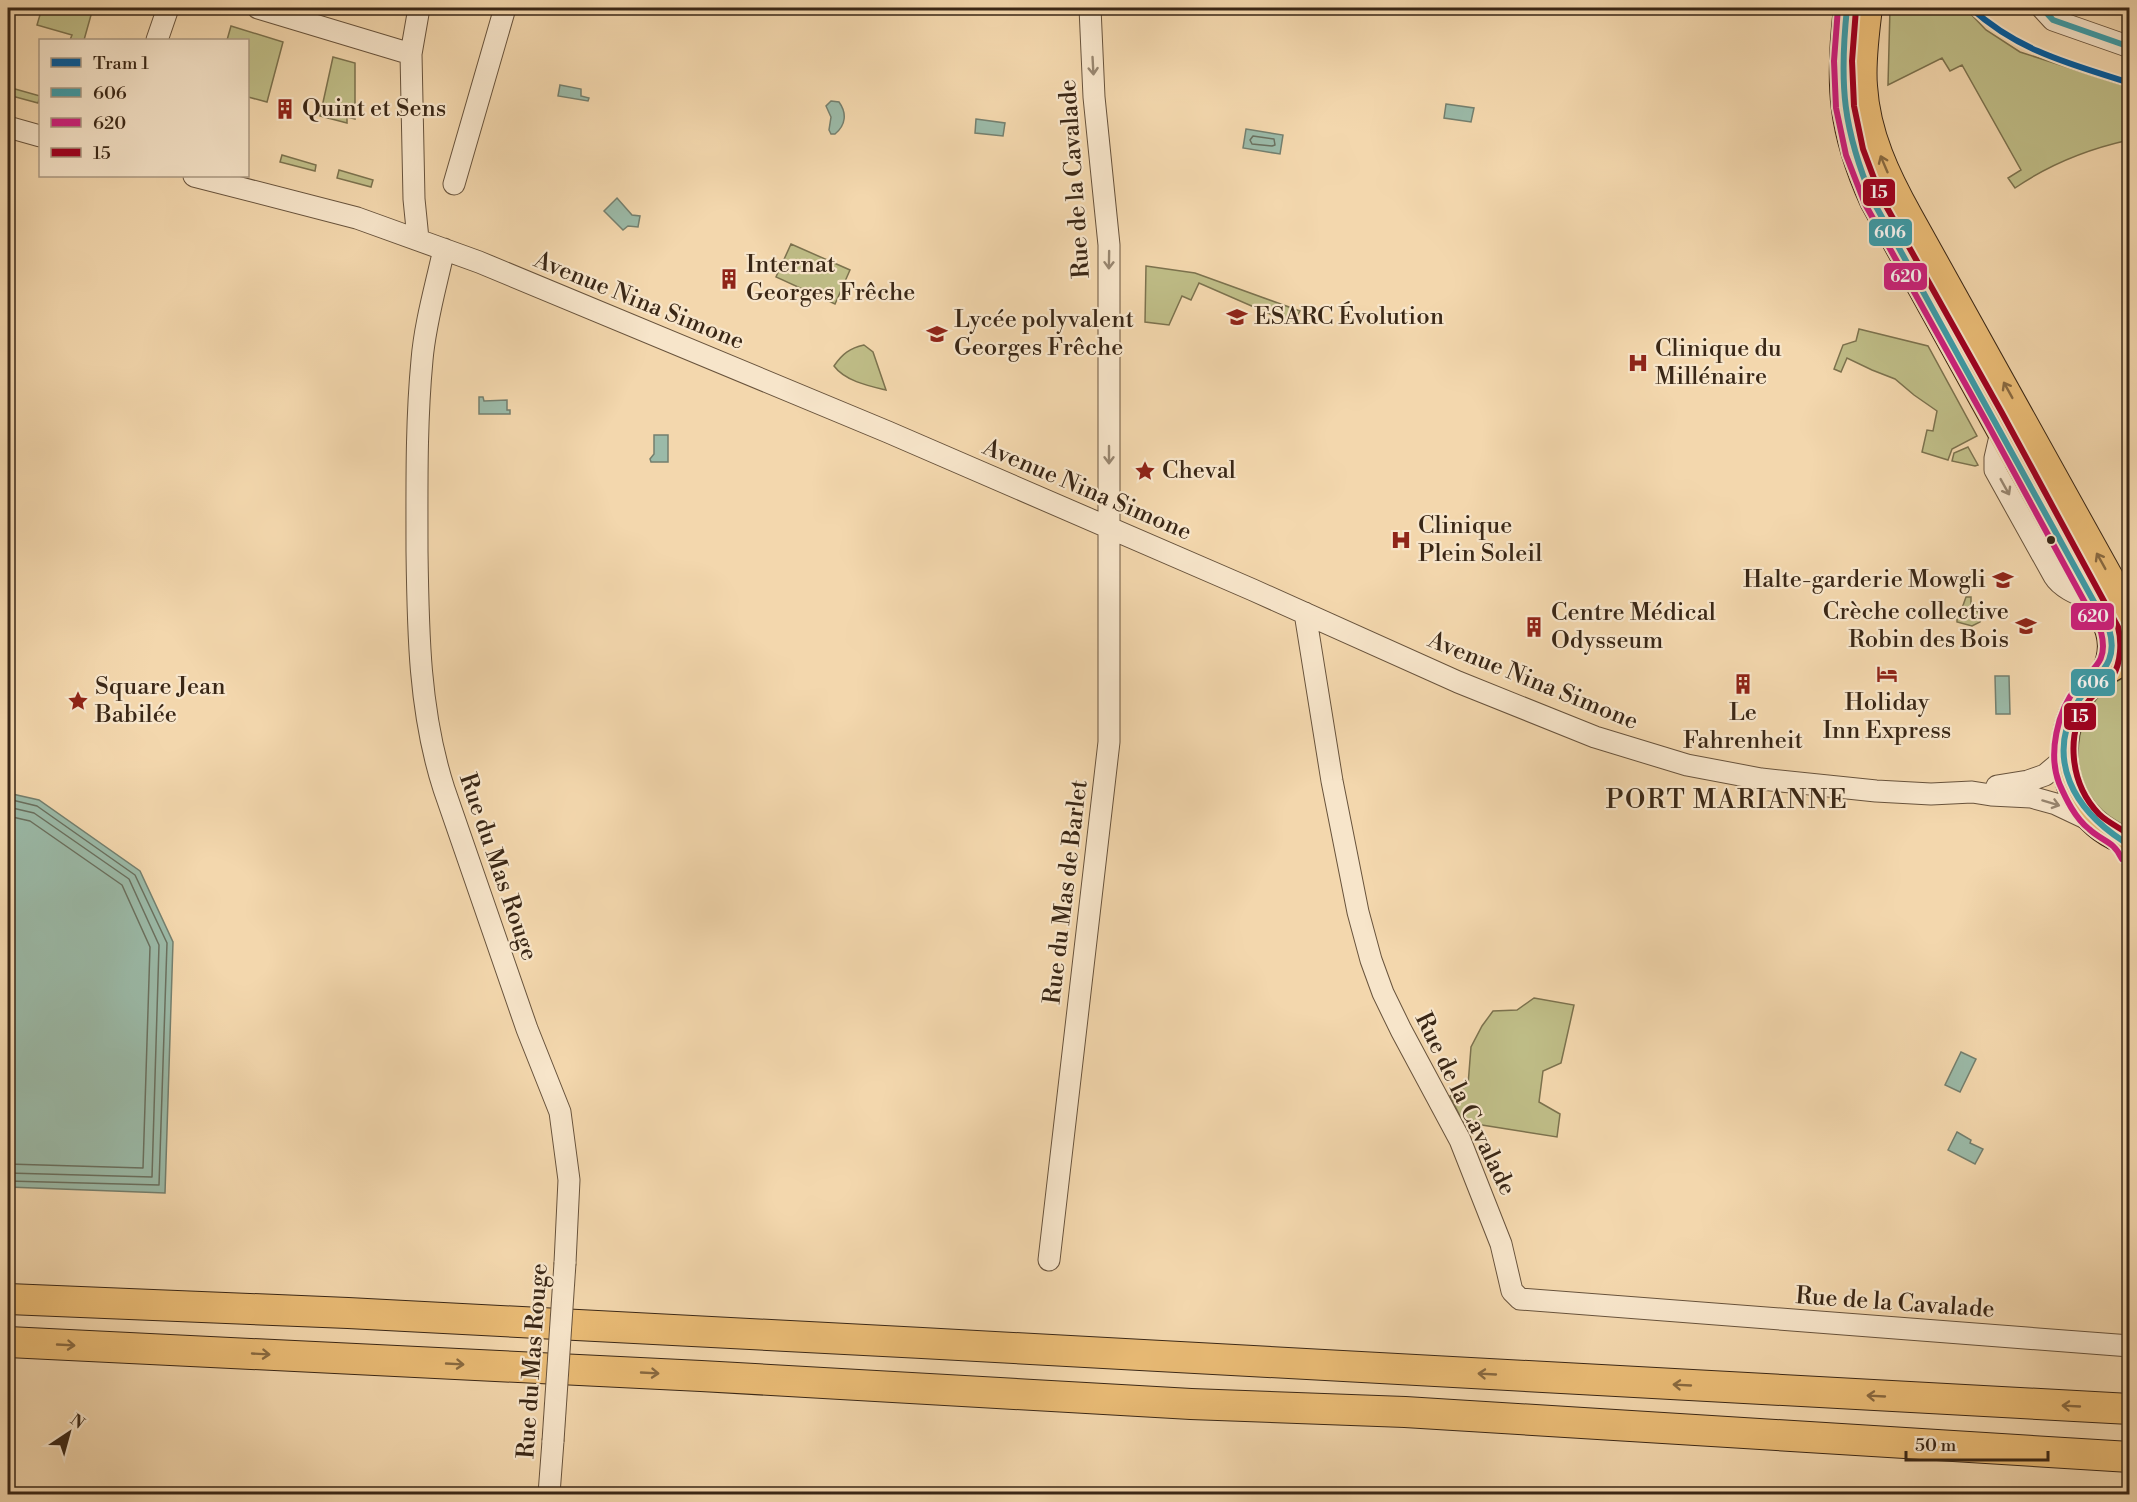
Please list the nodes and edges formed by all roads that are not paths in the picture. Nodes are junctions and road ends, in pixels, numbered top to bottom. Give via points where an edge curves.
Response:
1 (168, 8) edge
2 (258, 8) edge
3 (419, 8) edge
4 (506, 8) edge
5 (1090, 8) edge
6 (1847, 8) edge
7 (1869, 8) edge
8 (2042, 8) edge
9 (157, 39) edge
10 (2130, 48) edge
11 (411, 54) junction
12 (8, 127) edge
13 (39, 136) edge
14 (198, 177) edge
15 (454, 184) dead end
16 (418, 239) junction
17 (444, 249) junction
18 (1109, 528) junction
19 (1305, 613) junction
20 (2130, 613) edge
21 (2130, 660) edge
22 (2105, 672) junction
23 (2064, 759) junction
24 (1972, 792) junction
25 (2094, 822) junction
26 (2127, 846) edge
27 (1049, 1260) dead end
28 (8, 1299) edge
29 (8, 1342) edge
30 (2130, 1346) edge
31 (2130, 1409) edge
32 (2130, 1457) edge
33 (549, 1494) edge

1 - 9 street
2 - 11 street
3 - 11 street
4 - 15 street
5 -> 18 street, Rue de la Cavalade via 1094,97 1109,245
6 -> 22 main road via 1842,88 1852,148 1861,174 2094,601 2111,636 2112,652
20 -> 7 main road via 1880,157 1870,128 1863,84
8 - 10 street via 2053,20
11 - 16 street
12 - 13 street
14 - 16 street, Avenue Nina Simone via 357,218
16 - 17 street, Avenue Nina Simone
17 - 18 street, Avenue Nina Simone via 803,396
17 - 33 street, Rue du Mas Rouge, bridge via 421,367 418,626 434,759 527,1029 560,1112 569,1180
18 - 19 street, Avenue Nina Simone
18 - 27 street, Rue du Mas de Barlet via 1109,742
19 - 24 street, Avenue Nina Simone via 1527,711 1686,765 1799,784 1931,794
19 - 30 street, Rue de la Cavalade via 1332,781 1371,960 1401,1030 1460,1140 1501,1244 1512,1291 1520,1299
21 - 22 main road
22 - 23 main road via 2076,704 2066,732
23 - 24 street, Avenue Nina Simone via 2045,776
23 - 25 main road via 2070,786
24 -> 25 street, Avenue Nina Simone via 2031,797
25 - 26 main road
31 -> 28 highway via 886,1341
29 -> 32 highway via 1416,1413

